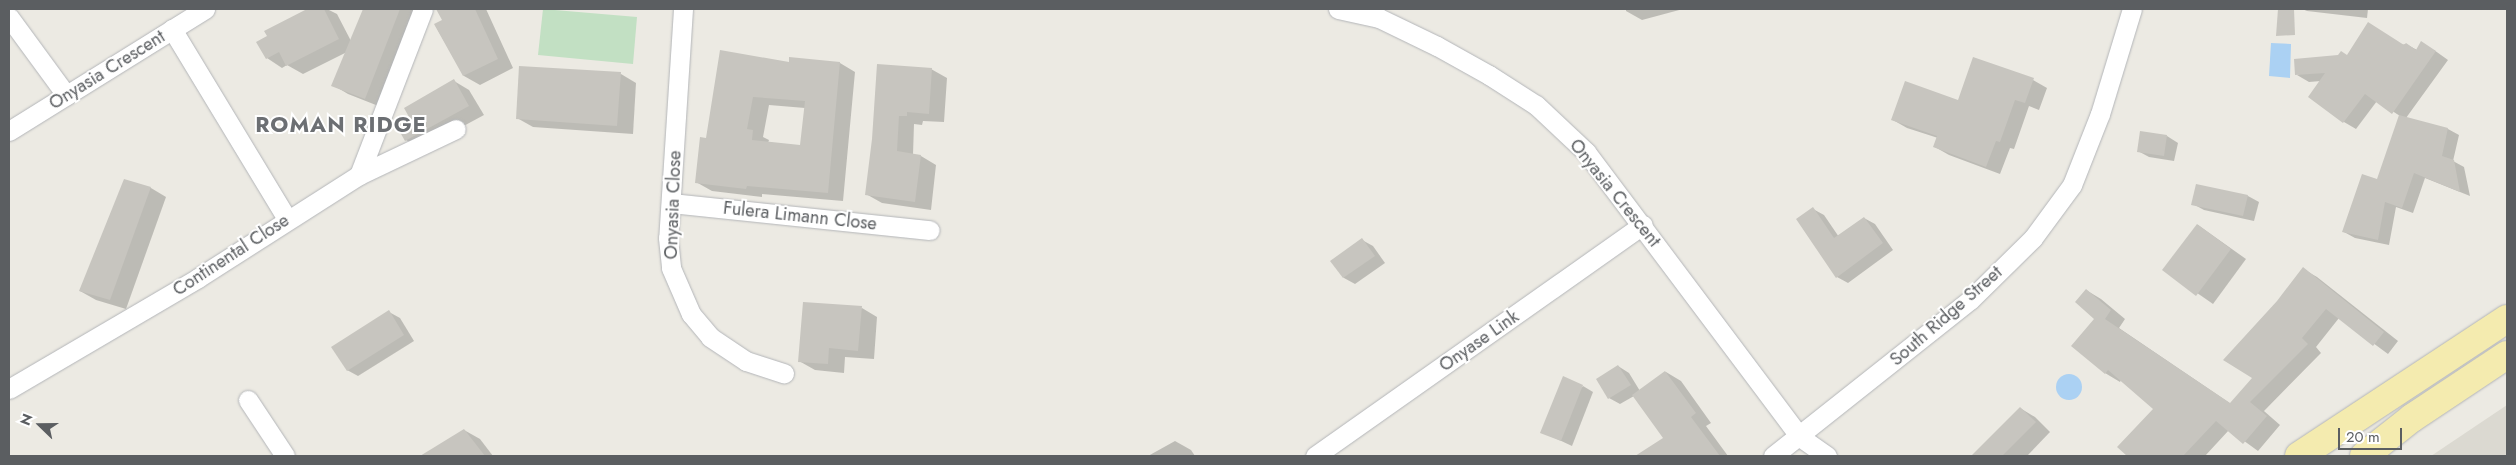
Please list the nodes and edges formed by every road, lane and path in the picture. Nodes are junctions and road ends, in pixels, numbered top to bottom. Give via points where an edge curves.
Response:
1 (206, 9) edge
2 (423, 9) edge
3 (683, 9) edge
4 (1338, 9) edge
5 (2132, 9) edge
6 (9, 17) edge
7 (172, 29) junction
8 (66, 95) junction
9 (456, 129) dead end
10 (9, 131) edge
11 (359, 175) junction
12 (671, 203) junction
13 (287, 219) junction
14 (1643, 225) junction
15 (930, 230) dead end
16 (2507, 319) edge
17 (2507, 355) edge
18 (784, 373) dead end
19 (9, 388) edge
20 (248, 400) dead end
21 (2412, 418) junction
22 (1800, 437) junction
23 (285, 456) edge
24 (1315, 456) edge
25 (1773, 456) edge
26 (1827, 456) edge
27 (2299, 456) edge
28 (2364, 456) edge
29 (2392, 456) edge

1 - 7 street, Onyasia Crescent
2 - 11 street
3 - 12 street, Onyasia Close
4 - 14 street, Onyasia Crescent via 1379,18 1472,65 1536,105 1586,152
5 - 22 street, South Ridge Street via 2100,114 2072,185 2033,238 1970,300
6 - 8 street
7 - 8 street, Onyasia Crescent
7 - 13 street
8 - 10 street, Onyasia Crescent
9 - 11 street, Continental Close
11 - 13 street, Continental Close
12 - 15 street, Fulera Limann Close
12 - 18 street, Onyasia Close via 668,238 671,268 692,314 710,337 746,361
13 - 19 street, Continental Close via 198,278
14 - 22 street, Onyasia Crescent
14 - 24 street, Onyase Link
16 - 27 main road
17 - 21 main road
20 - 23 street
21 - 28 main road
21 - 29 main road
22 - 25 street, South Ridge Street
22 - 26 street, Onyasia Crescent

